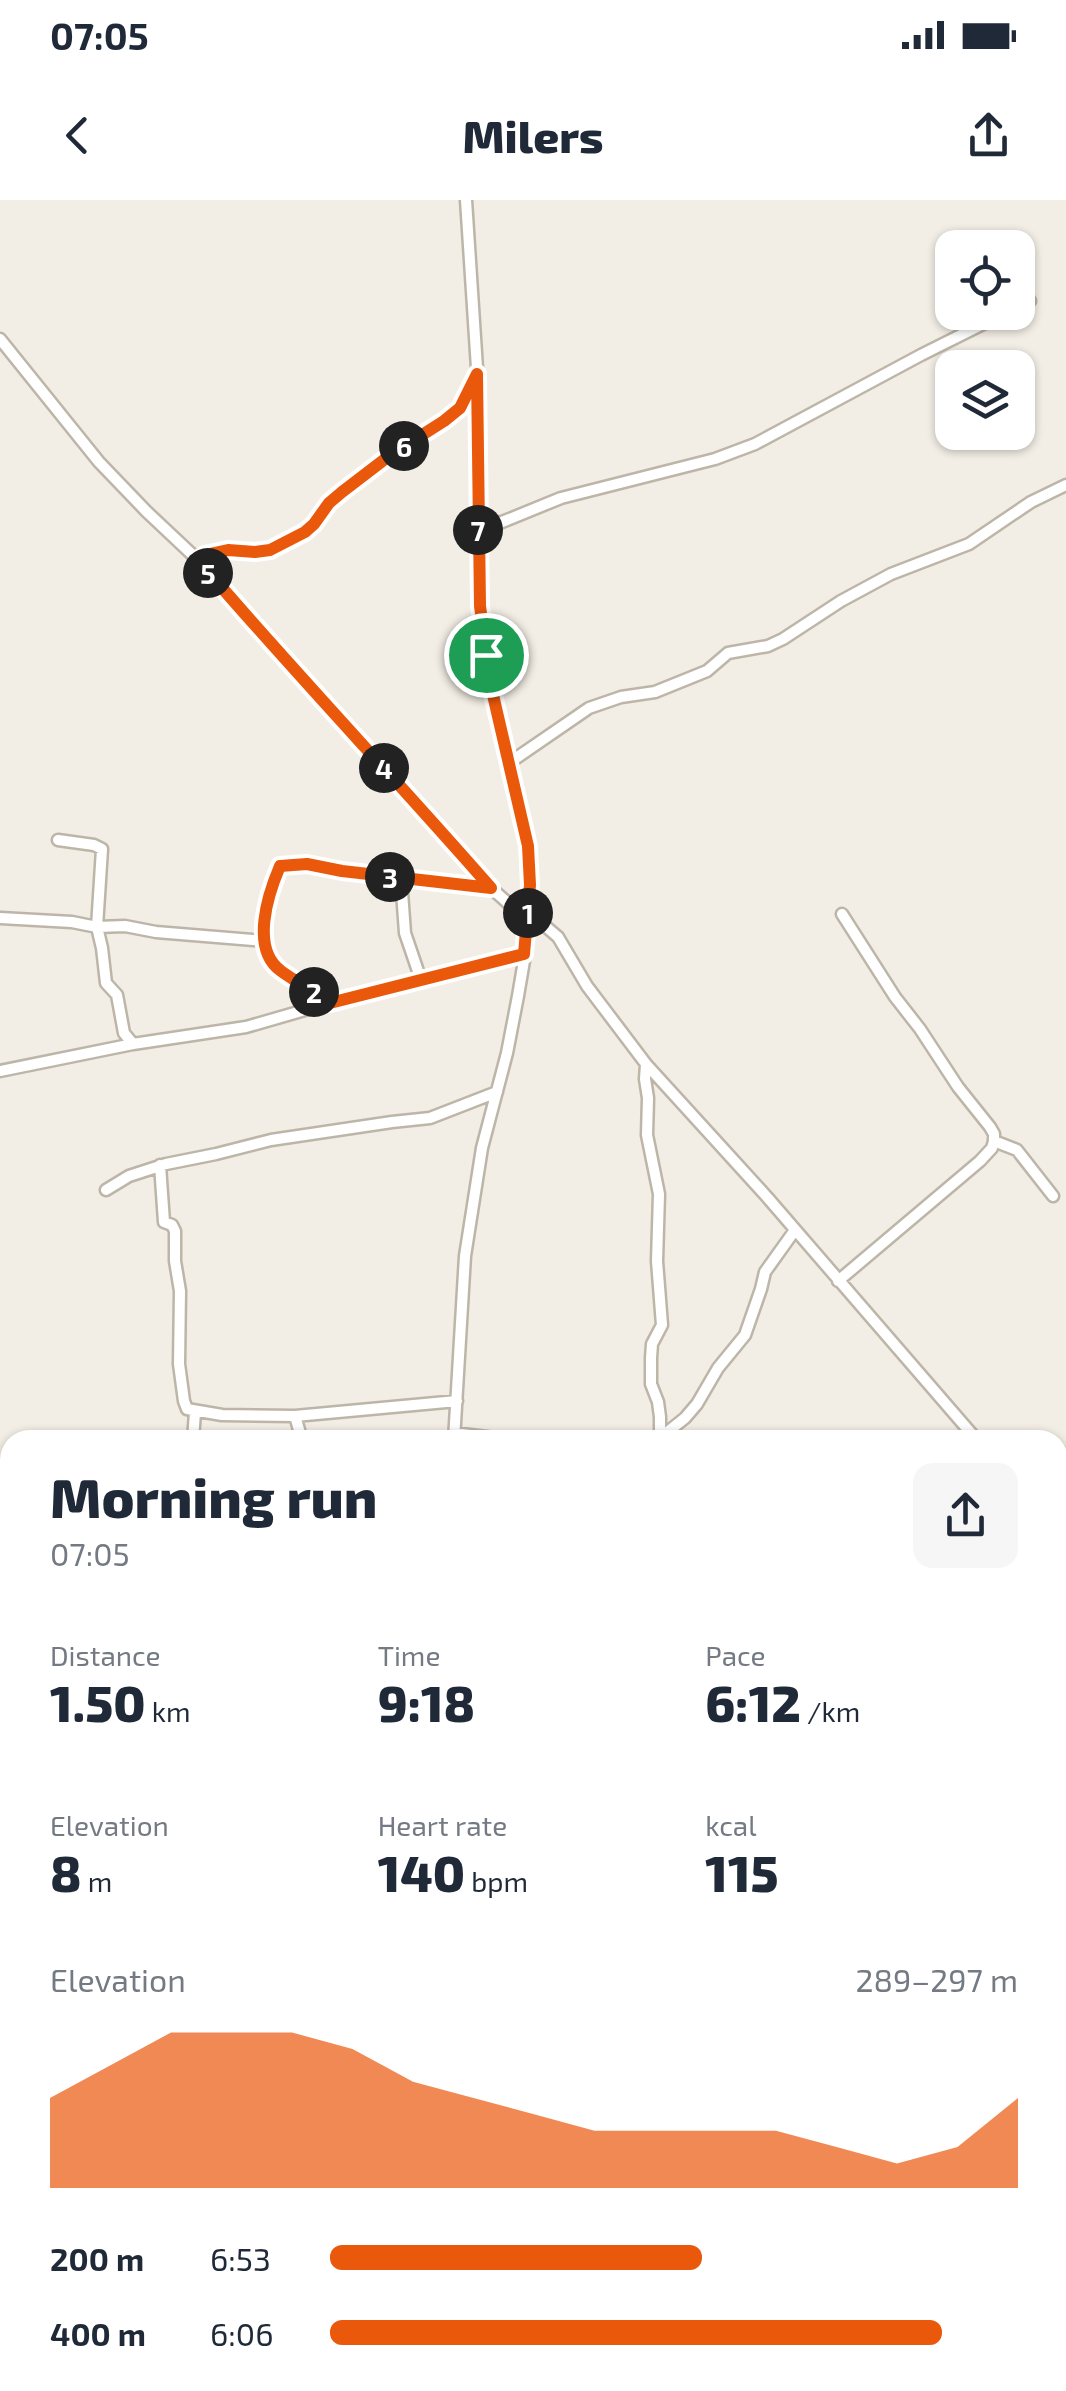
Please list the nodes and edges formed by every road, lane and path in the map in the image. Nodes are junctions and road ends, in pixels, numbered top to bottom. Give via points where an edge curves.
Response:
1 (466, 200) edge
2 (971, 330) edge
3 (0, 340) edge
4 (477, 374) junction
5 (1066, 485) edge
6 (478, 526) junction
7 (198, 560) junction
8 (509, 763) junction
9 (58, 840) dead end
10 (401, 878) junction
11 (491, 888) junction
12 (842, 914) dead end
13 (0, 918) edge
14 (527, 920) junction
15 (97, 926) junction
16 (265, 940) junction
17 (524, 954) junction
18 (420, 980) junction
19 (326, 1004) junction
20 (134, 1044) junction
21 (646, 1064) junction
22 (0, 1071) edge
23 (497, 1092) junction
24 (994, 1141) junction
25 (160, 1166) junction
26 (106, 1190) dead end
27 (1053, 1196) dead end
28 (795, 1230) junction
29 (838, 1281) junction
30 (458, 1402) junction
31 (195, 1412) junction
32 (296, 1416) junction
33 (194, 1430) edge
34 (300, 1430) edge
35 (455, 1430) edge
36 (660, 1430) edge
37 (671, 1430) edge
38 (968, 1430) edge

1 - 4 street
2 - 6 street via 755,444
3 - 7 street via 100,462
4 - 6 street
4 - 7 street via 460,408 342,492 305,532 270,550 228,550
5 - 8 street via 969,544 891,574 783,640 728,653 707,671 655,692 589,708
6 - 8 street via 484,644
7 - 11 street
8 - 14 street via 528,846
9 - 15 street via 102,849
10 - 11 street
10 - 16 street via 284,864 268,897
10 - 18 street via 405,932
11 - 14 street
12 - 24 street
13 - 15 street
14 - 17 street
14 - 21 street via 558,937
15 - 16 street
15 - 20 street via 106,984 117,995 124,1034
16 - 19 street via 277,968
17 - 18 street
17 - 23 street
18 - 19 street
19 - 20 street via 246,1026
20 - 22 street
21 - 28 street
21 - 36 street via 647,1135 659,1194 662,1325 652,1344 651,1384
23 - 25 street via 430,1118 271,1140
23 - 30 street via 465,1256
24 - 27 street via 1017,1150
24 - 29 street via 980,1161
25 - 26 street
25 - 31 street via 164,1222 174,1227 184,1401
28 - 29 street
28 - 37 street via 765,1272 745,1336
29 - 38 street
30 - 32 street
30 - 35 street
31 - 32 street
31 - 33 street
32 - 34 street

